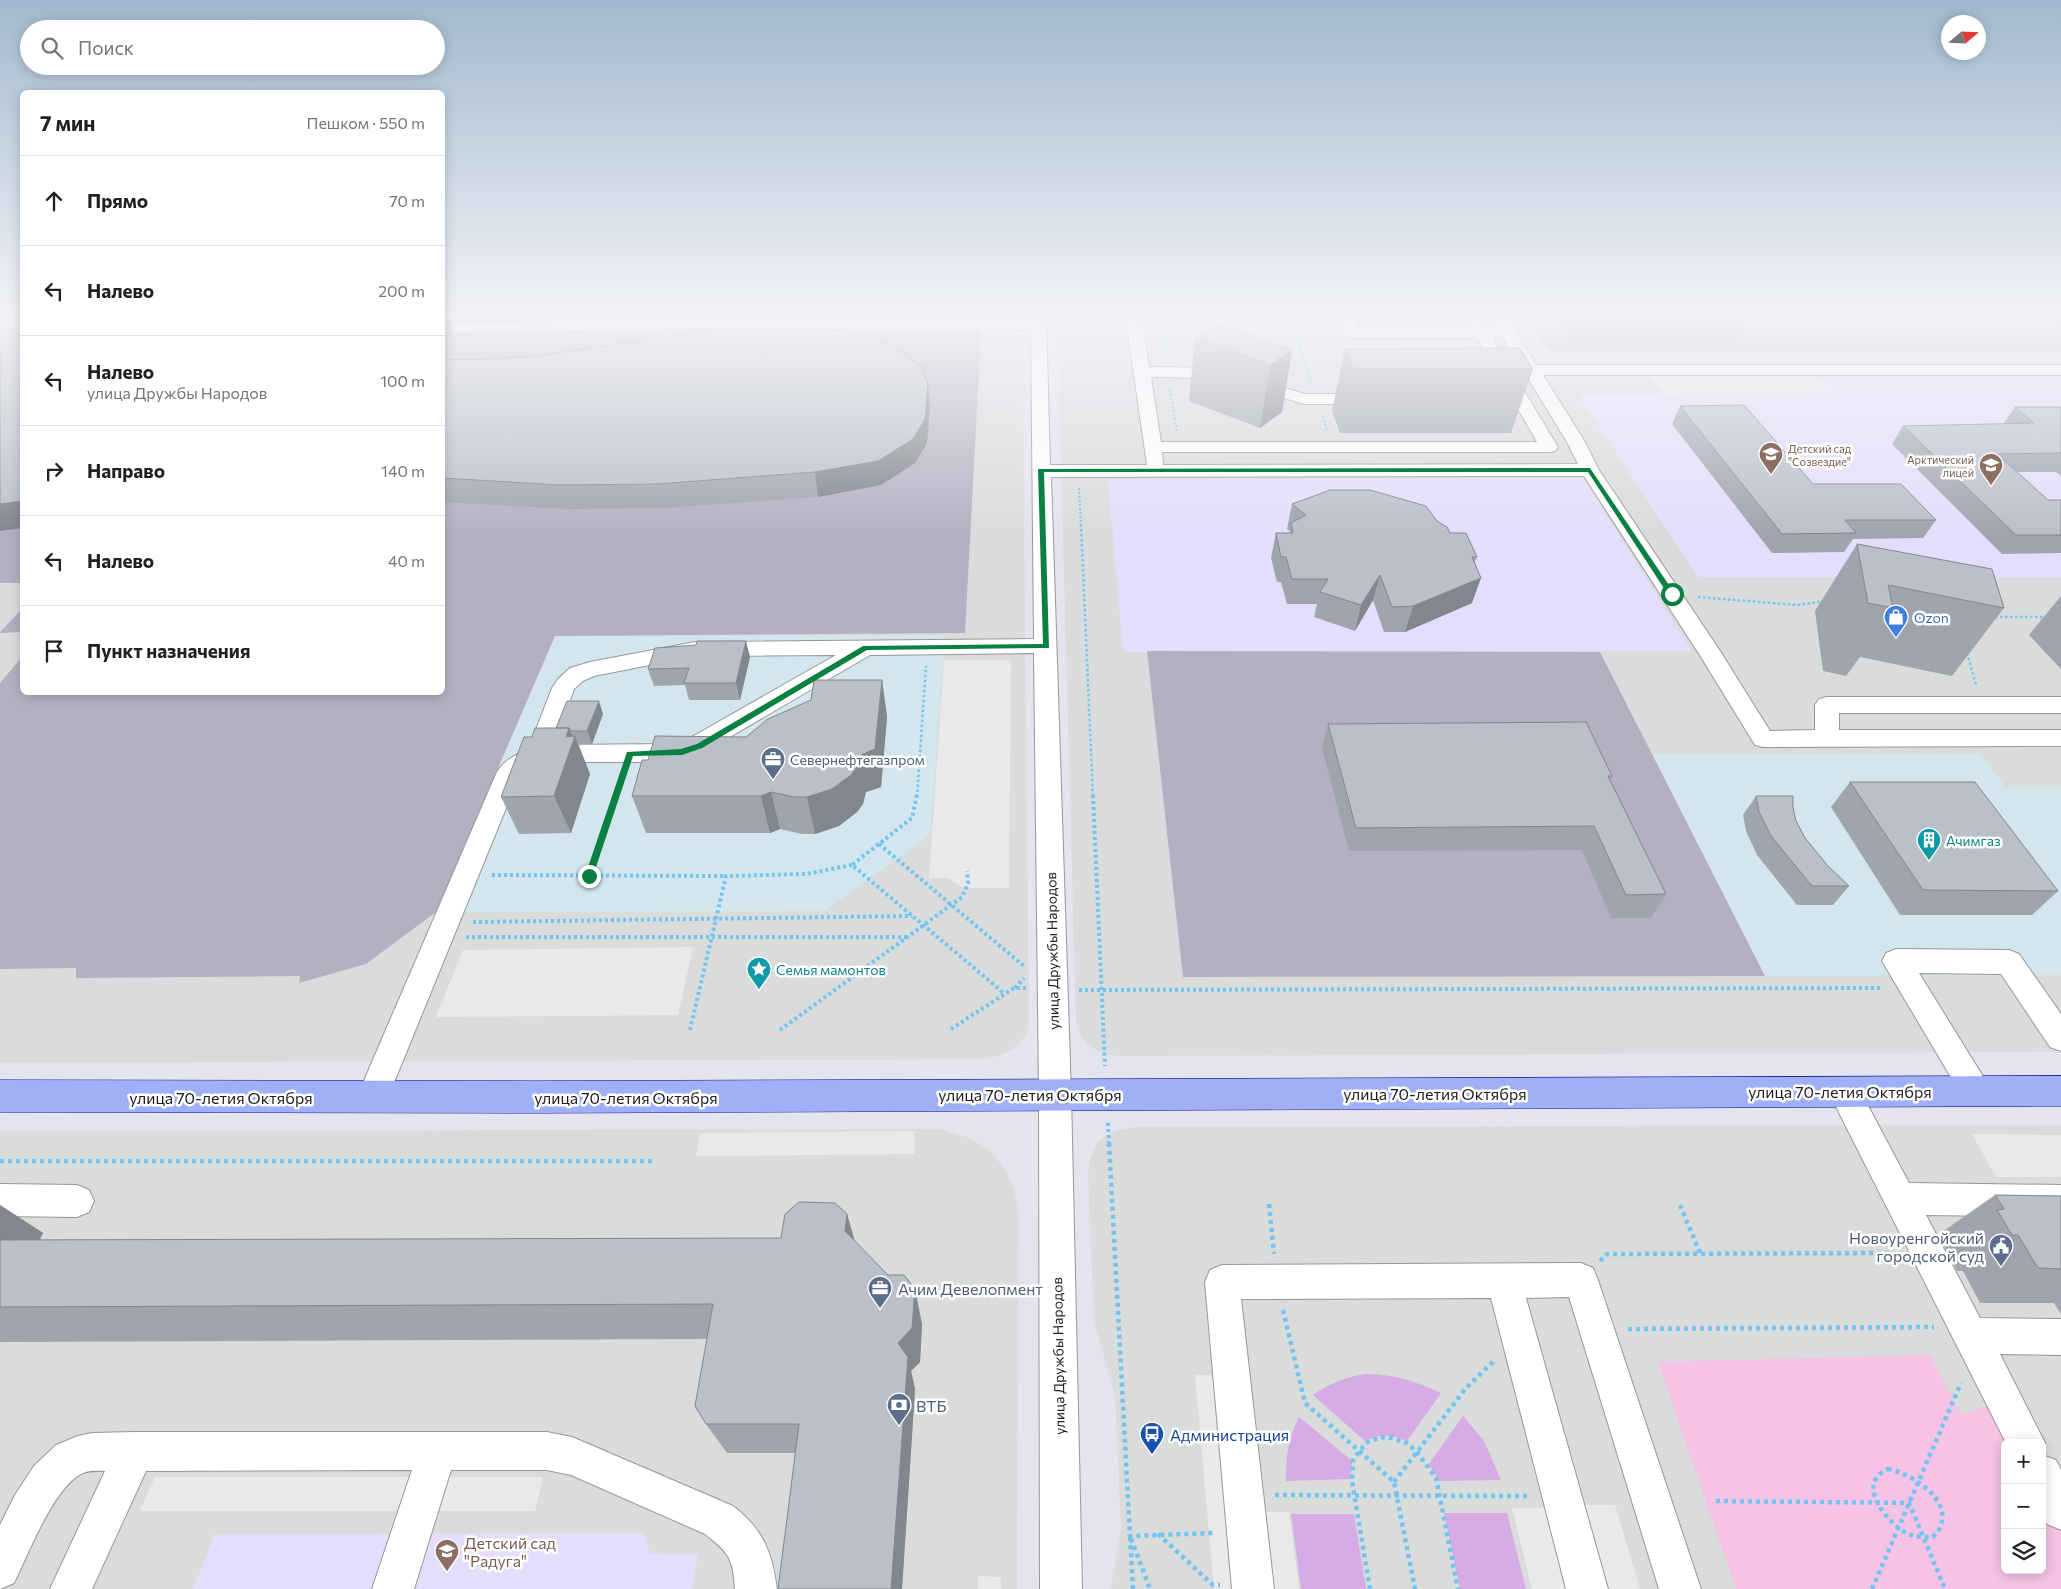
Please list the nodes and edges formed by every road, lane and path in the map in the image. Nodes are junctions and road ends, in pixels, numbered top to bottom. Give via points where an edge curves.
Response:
1 (1039, 387) edge
2 (1144, 387) edge
3 (1265, 387) edge
4 (1513, 387) edge
5 (1542, 387) edge
6 (1500, 397) edge
7 (1519, 397) junction
8 (1385, 398) edge
9 (1153, 447) junction
10 (1156, 470) junction
11 (1590, 470) junction
12 (1040, 471) junction
13 (1078, 471) junction
14 (1672, 594) junction
15 (1833, 600) dead end
16 (1994, 617) edge
17 (2052, 617) dead end
18 (1046, 646) junction
19 (927, 647) junction
20 (866, 648) junction
21 (1967, 652) edge
22 (1982, 705) junction
23 (2061, 705) edge
24 (2061, 738) edge
25 (1827, 739) junction
26 (630, 754) junction
27 (538, 755) junction
28 (879, 844) junction
29 (852, 865) junction
30 (967, 871) dead end
31 (466, 875) junction
32 (589, 876) junction
33 (726, 876) junction
34 (951, 905) junction
35 (912, 916) junction
36 (716, 919) junction
37 (923, 925) junction
38 (442, 930) junction
39 (712, 937) junction
40 (908, 937) junction
41 (1025, 967) dead end
42 (1912, 988) junction
43 (1053, 990) junction
44 (1101, 991) junction
45 (1005, 994) junction
46 (951, 1029) dead end
47 (690, 1030) dead end
48 (780, 1030) dead end
49 (2061, 1038) edge
50 (1976, 1091) junction
51 (2061, 1091) edge
52 (1844, 1092) junction
53 (1055, 1094) junction
54 (1106, 1094) junction
55 (0, 1096) edge
56 (373, 1097) junction
57 (0, 1161) edge
58 (653, 1161) dead end
59 (1900, 1199) junction
60 (0, 1200) edge
61 (77, 1200) dead end
62 (2061, 1201) edge
63 (1269, 1204) dead end
64 (1680, 1205) dead end
65 (1700, 1253) junction
66 (1900, 1261) dead end
67 (1504, 1280) junction
68 (1581, 1280) junction
69 (1276, 1282) junction
70 (1951, 1328) junction
71 (1598, 1330) junction
72 (2061, 1337) edge
73 (1519, 1338) junction
74 (1963, 1380) dead end
75 (2023, 1439) edge
76 (135, 1451) junction
77 (1359, 1451) junction
78 (1417, 1452) junction
79 (437, 1453) junction
80 (1919, 1480) junction
81 (1394, 1482) junction
82 (2046, 1482) edge
83 (1244, 1495) junction
84 (1354, 1496) junction
85 (1397, 1496) junction
86 (1439, 1496) junction
87 (1562, 1496) junction
88 (1716, 1501) dead end
89 (1877, 1503) junction
90 (1909, 1503) junction
91 (2061, 1510) edge
92 (1898, 1529) junction
93 (1248, 1533) junction
94 (1157, 1534) junction
95 (1130, 1536) junction
96 (1924, 1539) junction
97 (0, 1569) edge
98 (1253, 1587) edge
99 (72, 1589) edge
100 (393, 1589) edge
101 (756, 1589) edge
102 (1061, 1589) edge
103 (1133, 1589) edge
104 (1150, 1589) edge
105 (1370, 1589) edge
106 (1415, 1589) edge
107 (1458, 1589) edge
108 (1587, 1589) edge
109 (1680, 1589) edge
110 (1872, 1589) edge
111 (1945, 1589) edge

1 - 12 street, улица Дружбы Народов
2 - 9 street
3 - 8 street via 1304,399
4 - 7 street
5 - 11 street
6 - 7 street
7 - 9 street via 1549,447
9 - 10 street
10 - 11 street
10 - 13 street
11 - 14 street
12 - 13 street
12 - 18 street, улица Дружбы Народов
13 - 44 path
14 - 15 path via 1798,605
14 - 25 street via 1763,740
16 - 17 path
18 - 19 street
18 - 43 street, улица Дружбы Народов
19 - 20 street
19 - 28 path via 916,805 912,818
20 - 26 street via 699,746 677,753
20 - 27 street via 695,649 590,669 568,680 563,688
21 - 22 path
22 - 23 street
22 - 25 street via 1828,705
24 - 25 street
26 - 27 street
26 - 32 path
27 - 31 street via 520,762 508,774
28 - 29 path
28 - 34 path
29 - 33 path via 812,875
29 - 35 path
30 - 34 path via 968,883 962,897
31 - 32 path
31 - 38 street
32 - 33 path
33 - 36 path
34 - 37 path
34 - 41 path
35 - 36 path
35 - 37 path
36 - 38 path
36 - 39 path
37 - 40 path
37 - 45 path
38 - 39 path
38 - 56 street
39 - 40 path
39 - 47 path
40 - 48 path
42 - 44 path
42 - 49 street via 1896,961 2009,962
42 - 50 street
43 - 44 path
43 - 45 path via 1014,988
43 - 53 street, улица Дружбы Народов
44 - 54 path
45 - 46 path
50 - 51 main road, улица 70-летия Октября
50 - 52 main road, улица 70-летия Октября
52 - 54 main road, улица 70-летия Октября
52 - 59 street
53 - 54 main road, улица 70-летия Октября
53 - 56 main road, улица 70-летия Октября
53 - 102 street, улица Дружбы Народов
54 - 95 path
55 - 56 main road, улица 70-летия Октября
57 - 58 path
59 - 62 street
59 - 70 street
60 - 61 street
63 - 69 path
64 - 65 path
65 - 66 path via 1896,1252
65 - 68 path via 1607,1254
67 - 68 street
67 - 69 street
67 - 73 street
68 - 71 street
69 - 77 path via 1305,1403
69 - 83 street via 1222,1282
70 - 71 path
70 - 72 street
70 - 75 street
71 - 109 street
73 - 78 path via 1466,1388
73 - 87 street
74 - 80 path
76 - 79 street
76 - 97 street via 92,1452 71,1458 53,1472
76 - 99 street
77 - 78 path via 1366,1443 1380,1437 1408,1443
77 - 81 path
77 - 84 path via 1353,1460
78 - 81 path
78 - 86 path via 1436,1478
79 - 100 street
79 - 101 street via 547,1451 572,1456 719,1520 738,1534 748,1548
80 - 89 path via 1902,1471 1882,1471 1874,1486
80 - 90 path
80 - 96 path via 1939,1506 1942,1522 1933,1537
81 - 85 path
82 - 91 street
83 - 84 path
83 - 93 street
84 - 85 path
84 - 105 path
85 - 86 path
85 - 106 path
86 - 87 path
86 - 107 path
87 - 108 street
88 - 89 path
89 - 90 path
89 - 92 path via 1884,1516
90 - 92 path
90 - 96 path
92 - 96 path
92 - 110 path
93 - 94 path
93 - 98 street
94 - 95 path
94 - 98 path via 1213,1584
95 - 103 path
95 - 104 path
96 - 111 path

